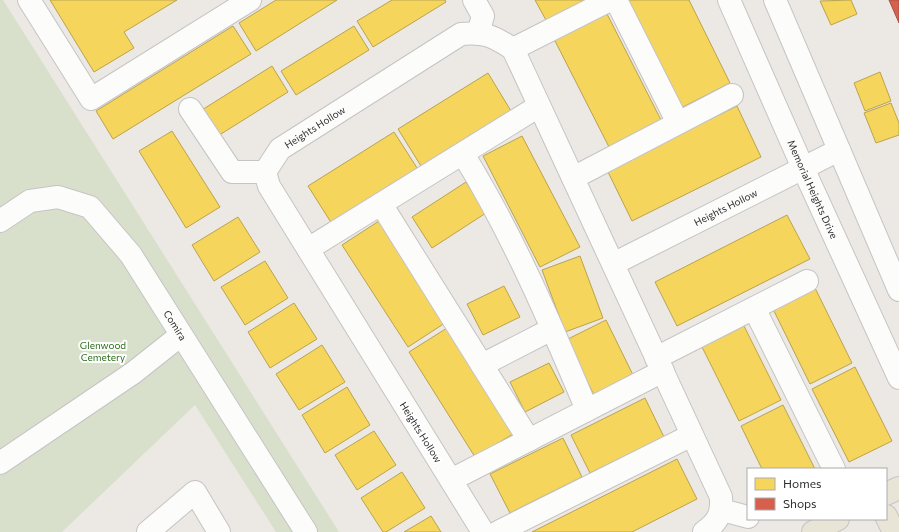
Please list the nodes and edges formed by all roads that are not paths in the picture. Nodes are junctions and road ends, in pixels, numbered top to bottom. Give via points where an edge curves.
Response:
1 (29, 0) edge
2 (250, 0) edge
3 (474, 0) edge
4 (610, 0) edge
5 (616, 0) edge
6 (729, 0) edge
7 (775, 0) edge
8 (478, 33) junction
9 (513, 49) junction
10 (732, 95) dead end
11 (539, 106) junction
12 (190, 109) dead end
13 (678, 123) junction
14 (839, 150) junction
15 (463, 154) junction
16 (803, 168) junction
17 (266, 172) junction
18 (573, 178) junction
19 (381, 204) junction
20 (0, 221) edge
21 (308, 249) junction
22 (613, 264) junction
23 (807, 281) dead end
24 (899, 290) edge
25 (754, 308) junction
26 (552, 329) junction
27 (181, 335) junction
28 (660, 364) junction
29 (482, 365) junction
30 (899, 378) edge
31 (587, 410) junction
32 (692, 435) junction
33 (529, 440) junction
34 (0, 463) edge
35 (834, 468) edge
36 (451, 480) junction
37 (899, 488) edge
38 (887, 494) edge
39 (722, 510) junction
40 (747, 516) edge
41 (836, 520) edge
42 (148, 532) edge
43 (219, 532) edge
44 (306, 532) edge
45 (483, 532) edge
46 (498, 532) edge
47 (704, 532) edge
48 (813, 532) edge

1 - 2 street via 91,99
3 - 8 street via 483,16
4 - 9 street
5 - 13 street
6 - 16 street, Memorial Heights Drive
7 - 14 street
8 - 9 street, Heights Hollow via 494,37
8 - 17 street, Heights Hollow via 461,34 280,149
9 - 11 street
10 - 13 street
11 - 15 street
11 - 18 street
12 - 17 street via 232,172
13 - 18 street
14 - 16 street, Heights Hollow
14 - 24 street
15 - 19 street
15 - 26 street via 489,196
16 - 22 street, Heights Hollow
16 - 30 street, Memorial Heights Drive
17 - 21 street, Heights Hollow via 270,186
18 - 22 street
19 - 21 street
19 - 29 street
20 - 27 street, Comira via 30,200 58,197 90,207 131,255
21 - 36 street, Heights Hollow
22 - 28 street
23 - 25 street
25 - 28 street
25 - 35 street
26 - 29 street
26 - 31 street
27 - 34 street via 133,373
27 - 44 street, Comira
28 - 31 street
28 - 32 street
29 - 33 street
31 - 33 street
32 - 39 street via 721,497
32 - 46 street
33 - 36 street
36 - 45 street, Heights Hollow
37 - 38 main road
39 - 40 street
39 - 47 street via 713,525
41 - 48 main road
42 - 43 street via 195,492

